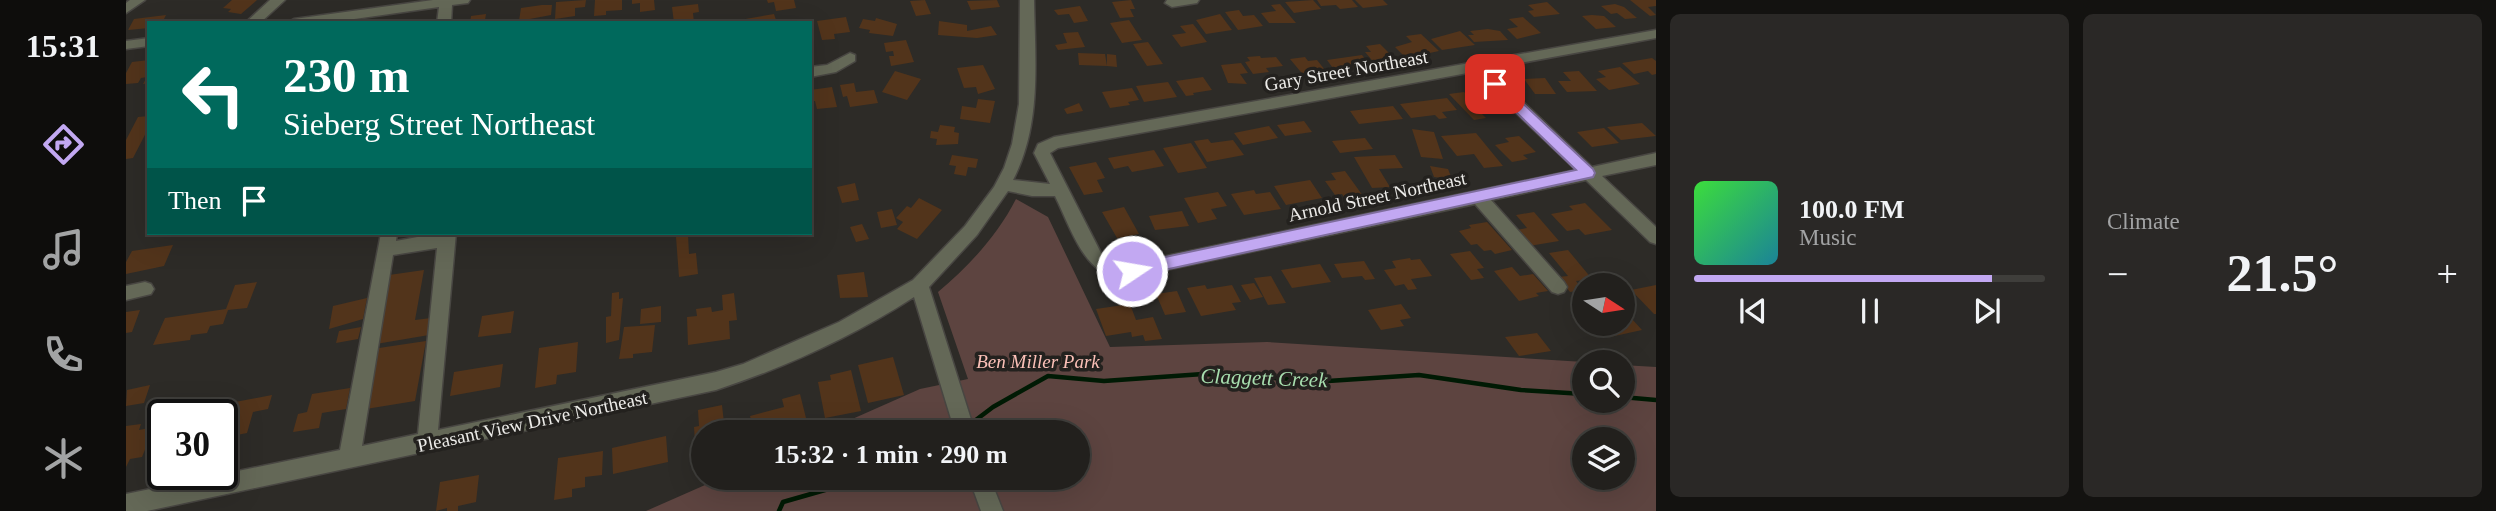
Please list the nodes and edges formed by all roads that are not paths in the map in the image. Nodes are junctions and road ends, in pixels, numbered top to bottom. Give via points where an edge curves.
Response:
1 (138, 0) edge
2 (278, 0) edge
3 (463, 0) edge
4 (1027, 0) edge
5 (1192, 0) edge
6 (446, 2) junction
7 (1172, 3) dead end
8 (126, 9) edge
9 (254, 21) edge
10 (308, 21) edge
11 (443, 21) edge
12 (1656, 34) edge
13 (147, 42) edge
14 (126, 45) edge
15 (850, 58) dead end
16 (1476, 66) junction
17 (812, 72) edge
18 (1656, 159) edge
19 (1588, 173) junction
20 (1004, 184) junction
21 (1060, 189) junction
22 (1478, 196) junction
23 (447, 237) edge
24 (1656, 237) edge
25 (387, 241) edge
26 (919, 285) junction
27 (1558, 287) dead end
28 (961, 420) edge
29 (426, 443) junction
30 (349, 459) junction
31 (984, 490) edge
32 (126, 505) edge
33 (992, 511) edge

1 - 8 street
2 - 9 street
3 - 6 street
4 - 20 street, Pleasant View Drive Northeast via 1025,120
5 - 7 street
6 - 10 street
6 - 11 street
12 - 16 street, Gary Street Northeast
13 - 14 street
15 - 17 street via 831,69
16 - 19 street
16 - 21 street, Gary Street Northeast via 1054,143 1044,148 1043,159
18 - 19 street, Arnold Street Northeast
19 - 22 street, Arnold Street Northeast
19 - 24 street
20 - 21 street via 1030,191
20 - 26 street, Pleasant View Drive Northeast via 956,249
21 - 22 street, Arnold Street Northeast via 1095,258 1119,273
22 - 27 street
23 - 25 street
23 - 29 street
25 - 30 street
26 - 28 street
26 - 29 street, Pleasant View Drive Northeast via 869,318 766,366 655,396
29 - 30 street, Pleasant View Drive Northeast
30 - 32 street, Pleasant View Drive Northeast
31 - 33 street

